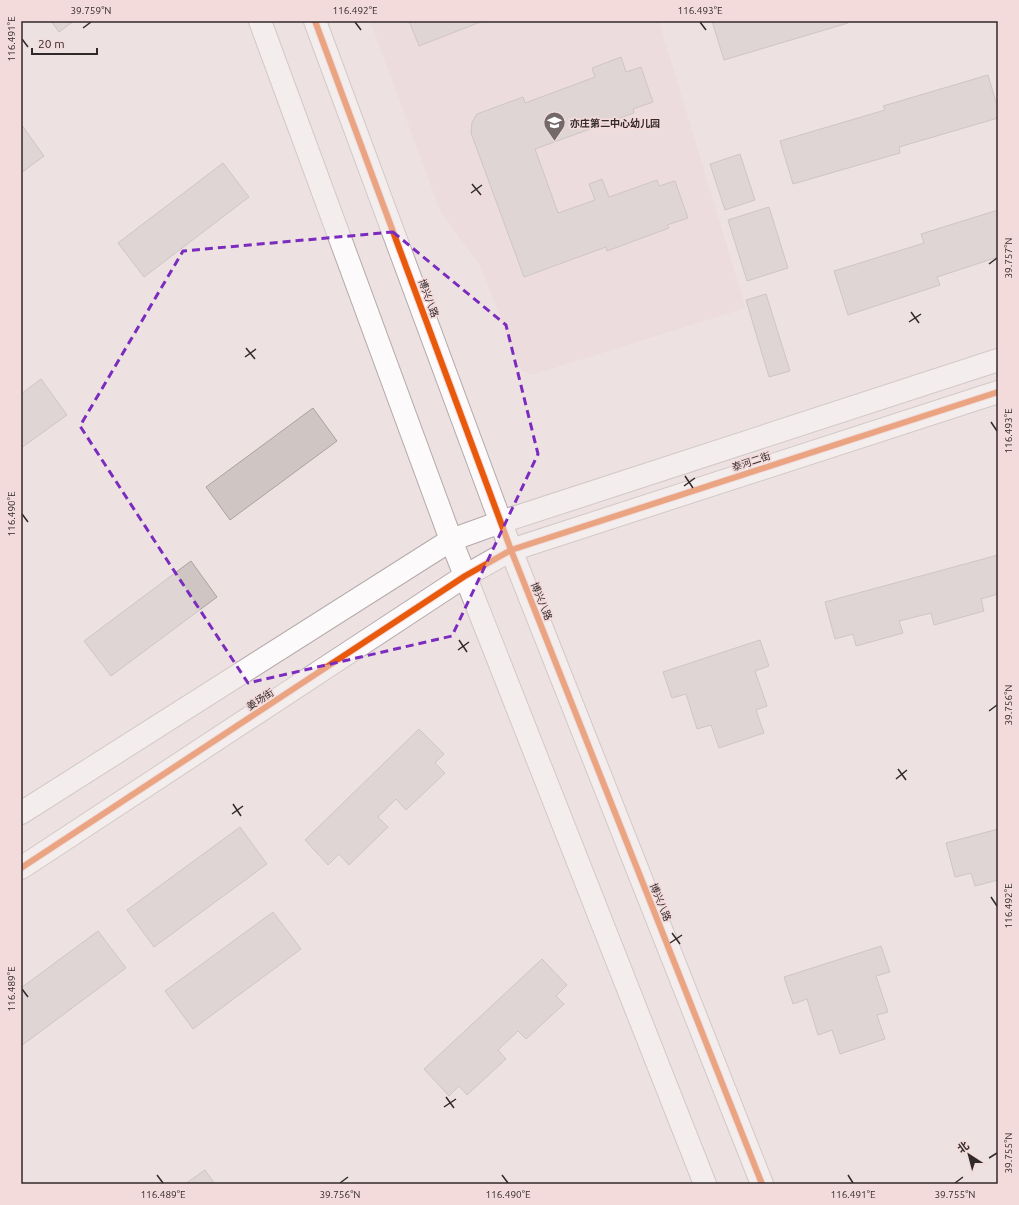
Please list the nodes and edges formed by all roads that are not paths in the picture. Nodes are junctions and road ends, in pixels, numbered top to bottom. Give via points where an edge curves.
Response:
1 (260, 21) edge
2 (315, 21) edge
3 (998, 360) edge
4 (998, 392) edge
5 (501, 522) junction
6 (451, 540) junction
7 (511, 550) junction
8 (465, 576) junction
9 (21, 813) edge
10 (21, 868) edge
11 (705, 1184) edge
12 (762, 1184) edge

1 - 6 street
2 - 5 street, 博兴八路
3 - 5 street, 泰河二街
4 - 7 street, 泰河二街
5 - 6 street
5 - 7 street, 博兴八路
6 - 8 street
6 - 9 street
7 - 8 street, 姜场街
7 - 12 street, 博兴八路
8 - 10 street, 姜场街
8 - 11 street

